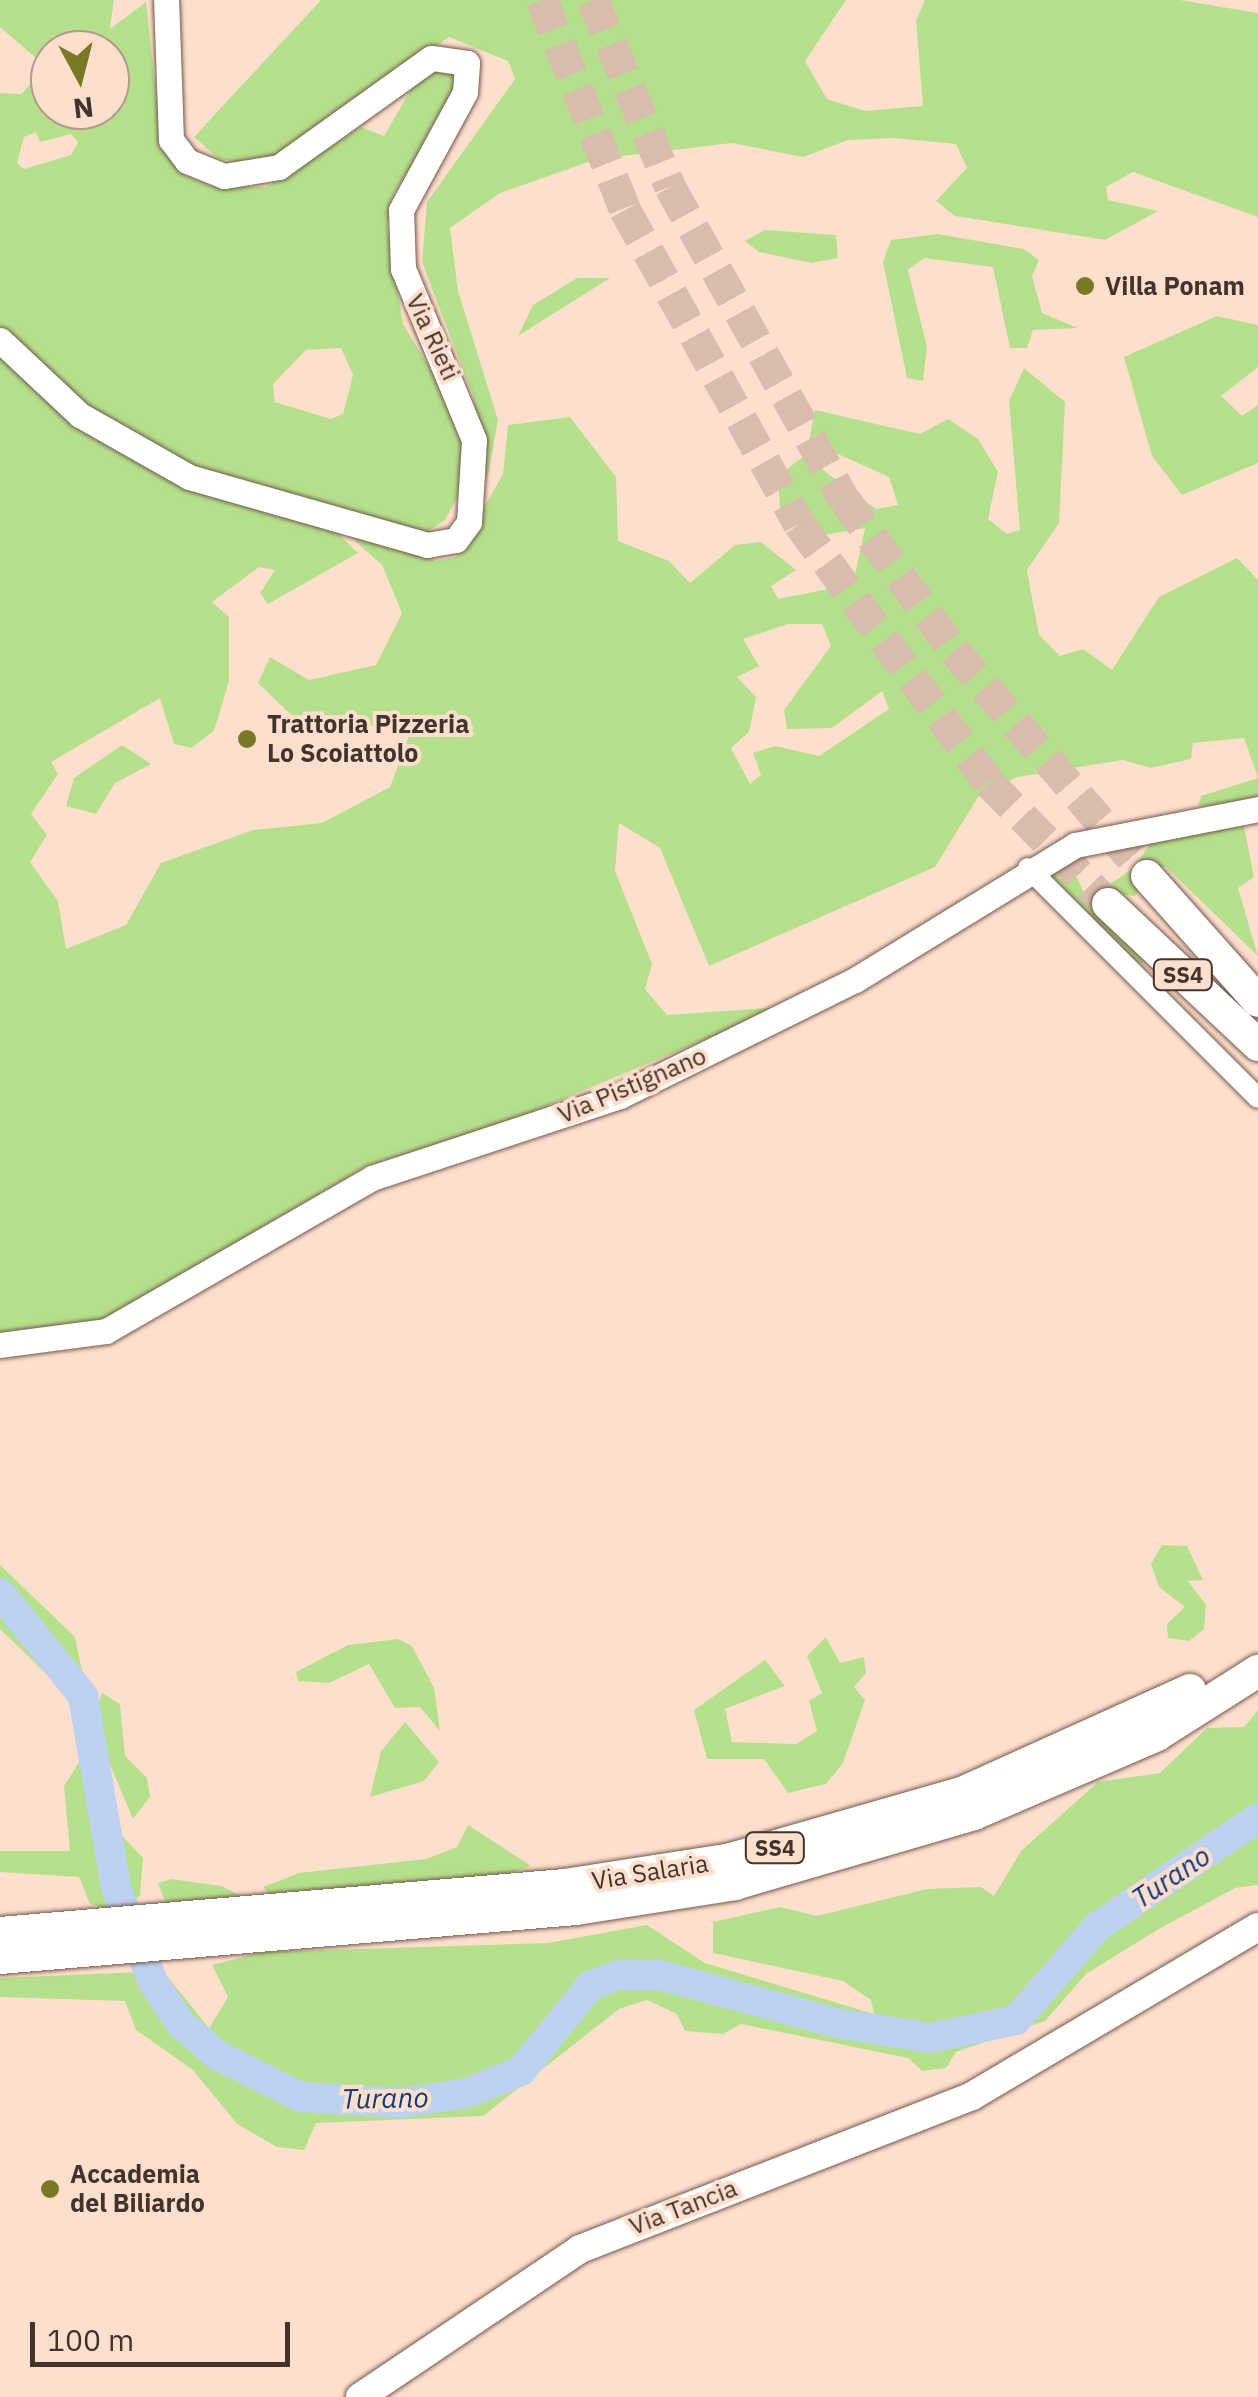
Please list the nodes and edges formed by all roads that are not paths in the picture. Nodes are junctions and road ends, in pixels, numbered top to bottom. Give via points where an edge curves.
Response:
1 (166, 0) edge
2 (0, 340) edge
3 (1258, 809) edge
4 (1028, 868) junction
5 (1147, 876) tunnel mouth
6 (1108, 904) tunnel mouth
7 (1258, 1001) edge
8 (1258, 1045) edge
9 (1258, 1098) edge
10 (0, 1345) edge
11 (1258, 1649) edge
12 (1258, 1671) edge
13 (1258, 1681) edge
14 (1203, 1708) junction
15 (259, 1924) junction
16 (1258, 1927) edge
17 (0, 1933) edge
18 (58, 1940) junction
19 (0, 1958) edge
20 (360, 2397) edge

1 - 2 street, Via Rieti via 171,140 187,160 224,176 279,167 431,58 467,63 465,92 401,210 403,269 474,440 469,522 456,540 427,545 189,476 80,415
3 - 4 street, Via Pistignano via 1129,828
4 - 9 street
4 - 10 street, Via Pistignano via 855,980 620,1096 372,1178 106,1331
5 - 7 highway, SS4
6 - 8 highway, SS4
11 - 15 highway, Via Salaria / SS4 via 1114,1730 848,1830 564,1885
12 - 14 highway
13 - 14 highway, SS4
14 - 15 highway, Via Salaria / SS4 via 974,1814 735,1884 576,1910
15 - 18 highway, Via Salaria / SS4
16 - 20 main road, Via Tancia via 1032,2065 580,2249
17 - 18 highway, Via Salaria / SS4
18 - 19 highway, Via Salaria / SS4

